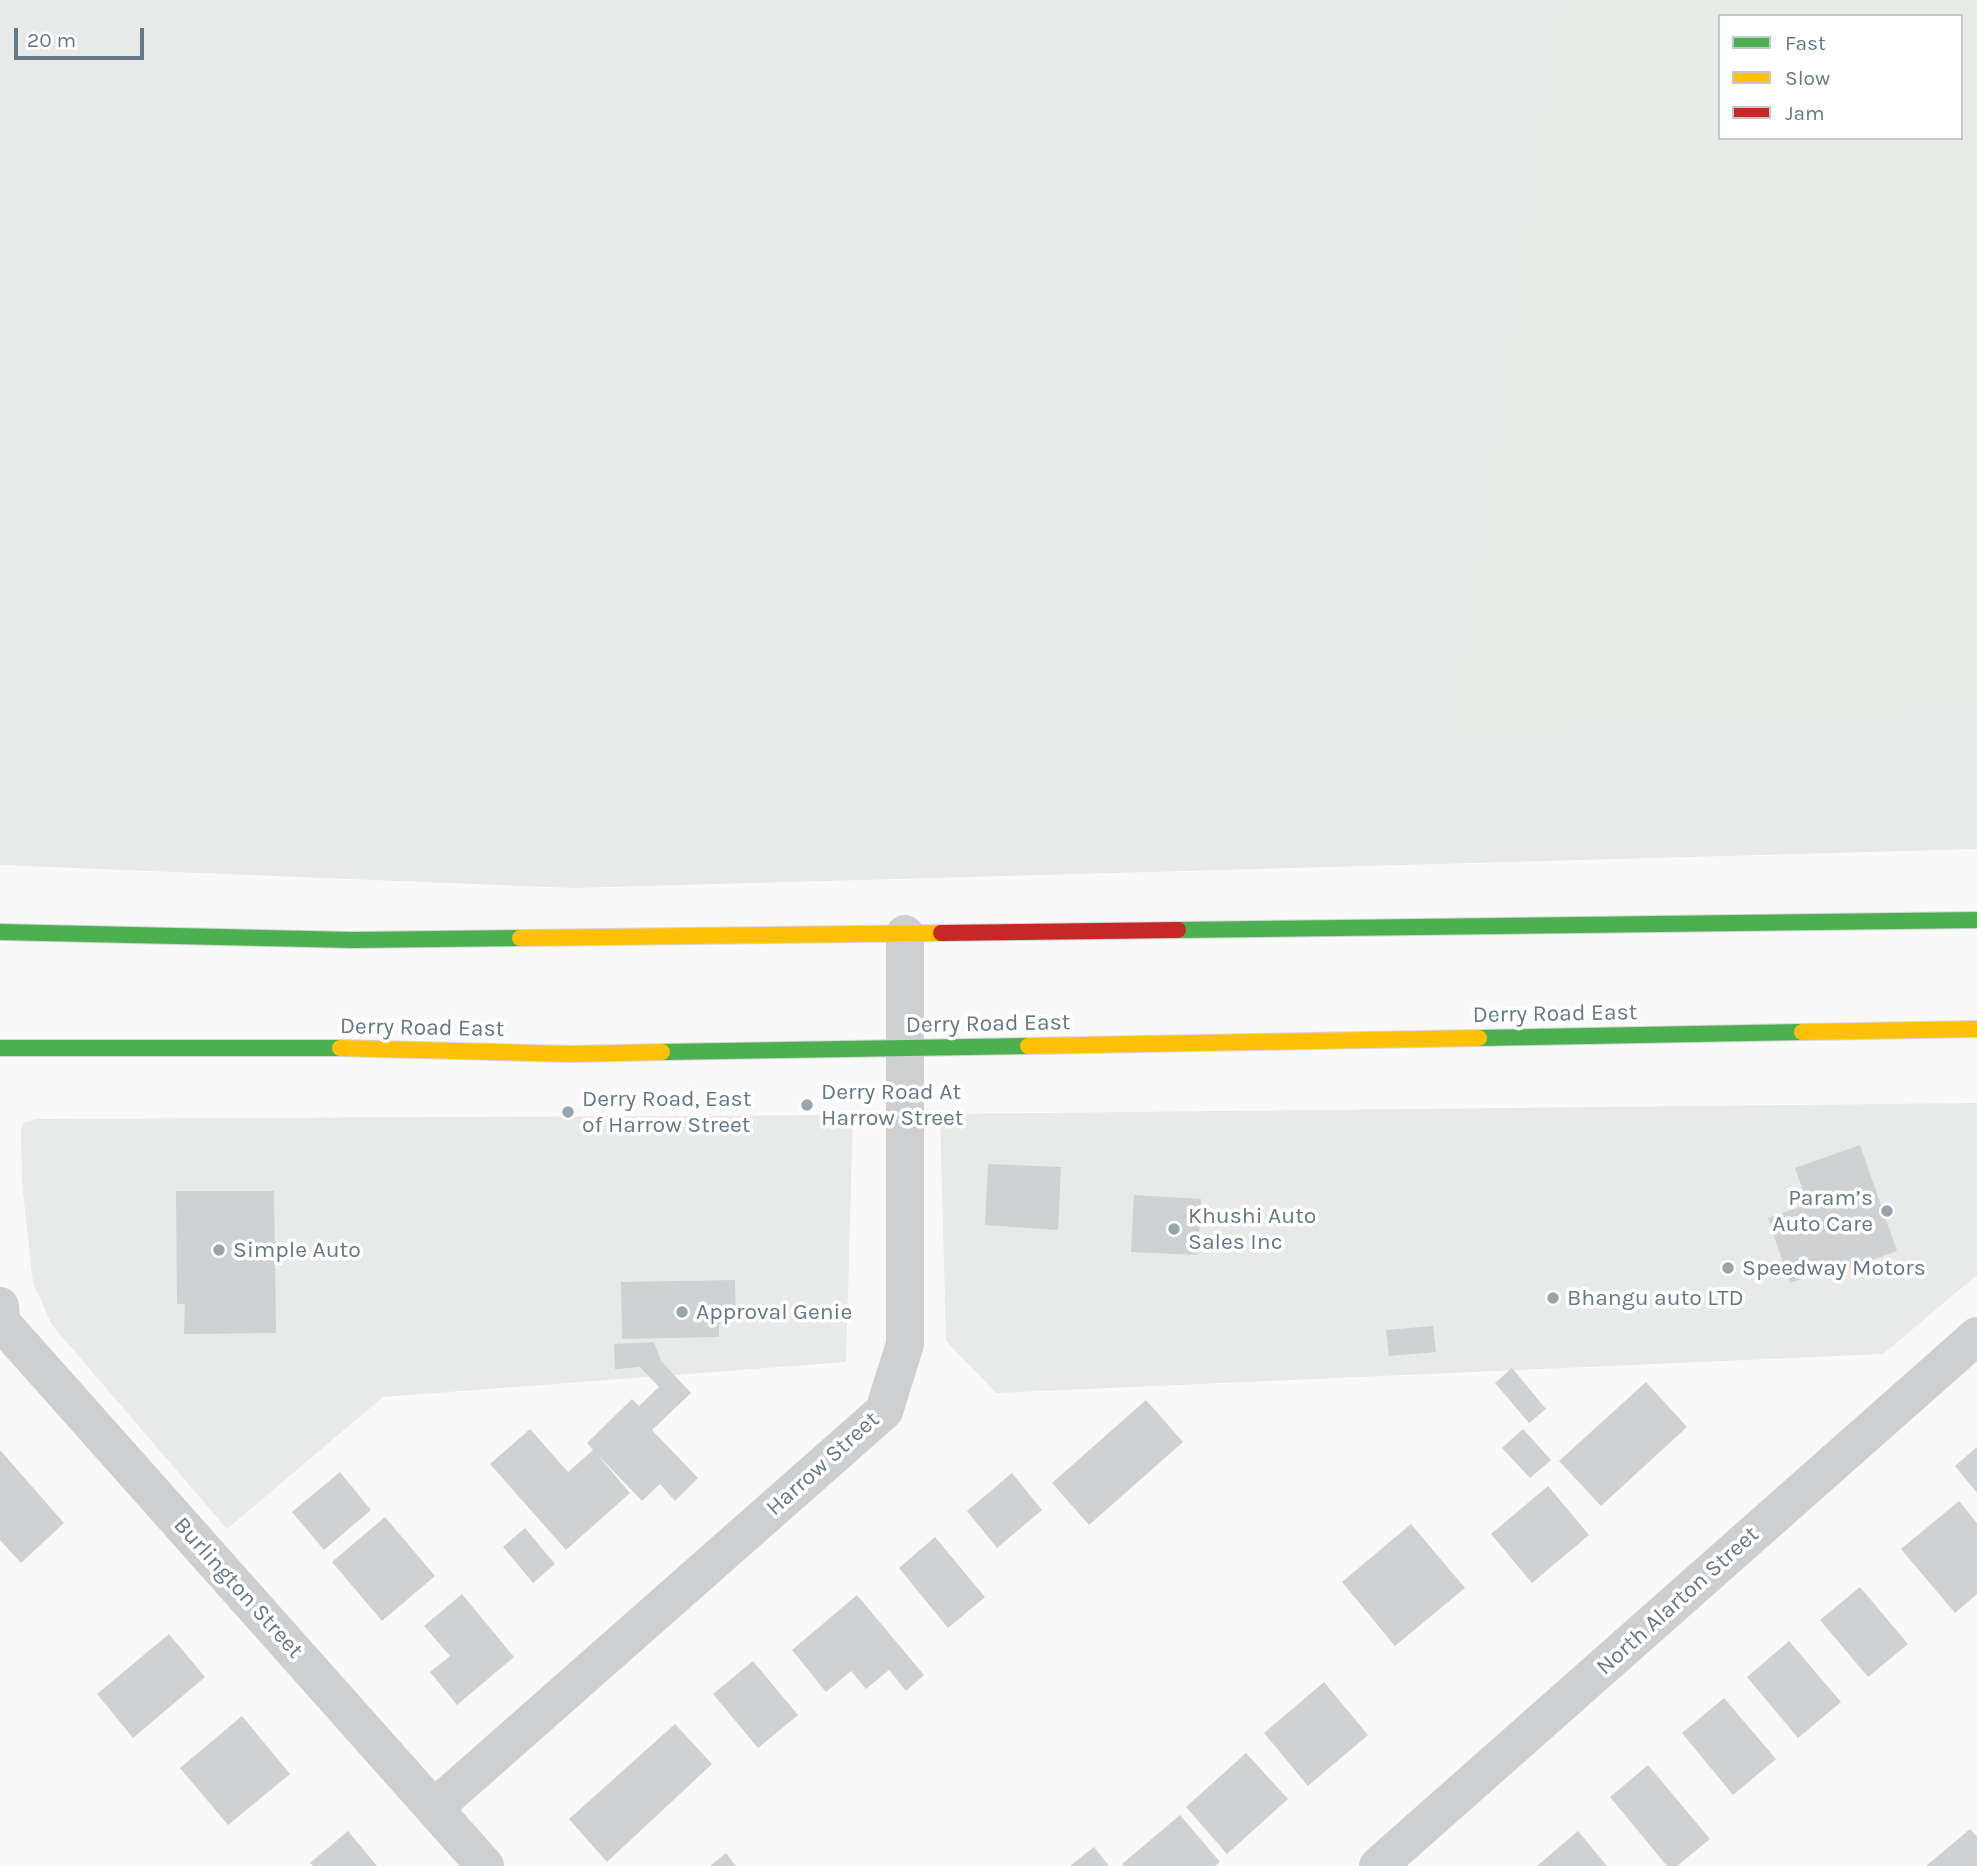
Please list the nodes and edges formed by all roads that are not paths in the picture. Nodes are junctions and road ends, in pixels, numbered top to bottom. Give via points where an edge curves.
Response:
1 (1977, 920) edge
2 (0, 932) edge
3 (905, 934) junction
4 (1977, 1029) edge
5 (0, 1048) edge
6 (905, 1048) junction
7 (0, 1317) edge
8 (1977, 1336) edge
9 (434, 1808) junction
10 (485, 1866) edge
11 (1378, 1866) edge

1 - 3 main road
2 - 3 main road via 352,940
3 - 6 street, Harrow Street
4 - 6 main road, Derry Road East
5 - 6 main road, Derry Road East via 573,1054
6 - 9 street, Harrow Street via 905,1344 884,1411
7 - 9 street, Burlington Street
8 - 11 street, North Alarton Street
9 - 10 street, Burlington Street

